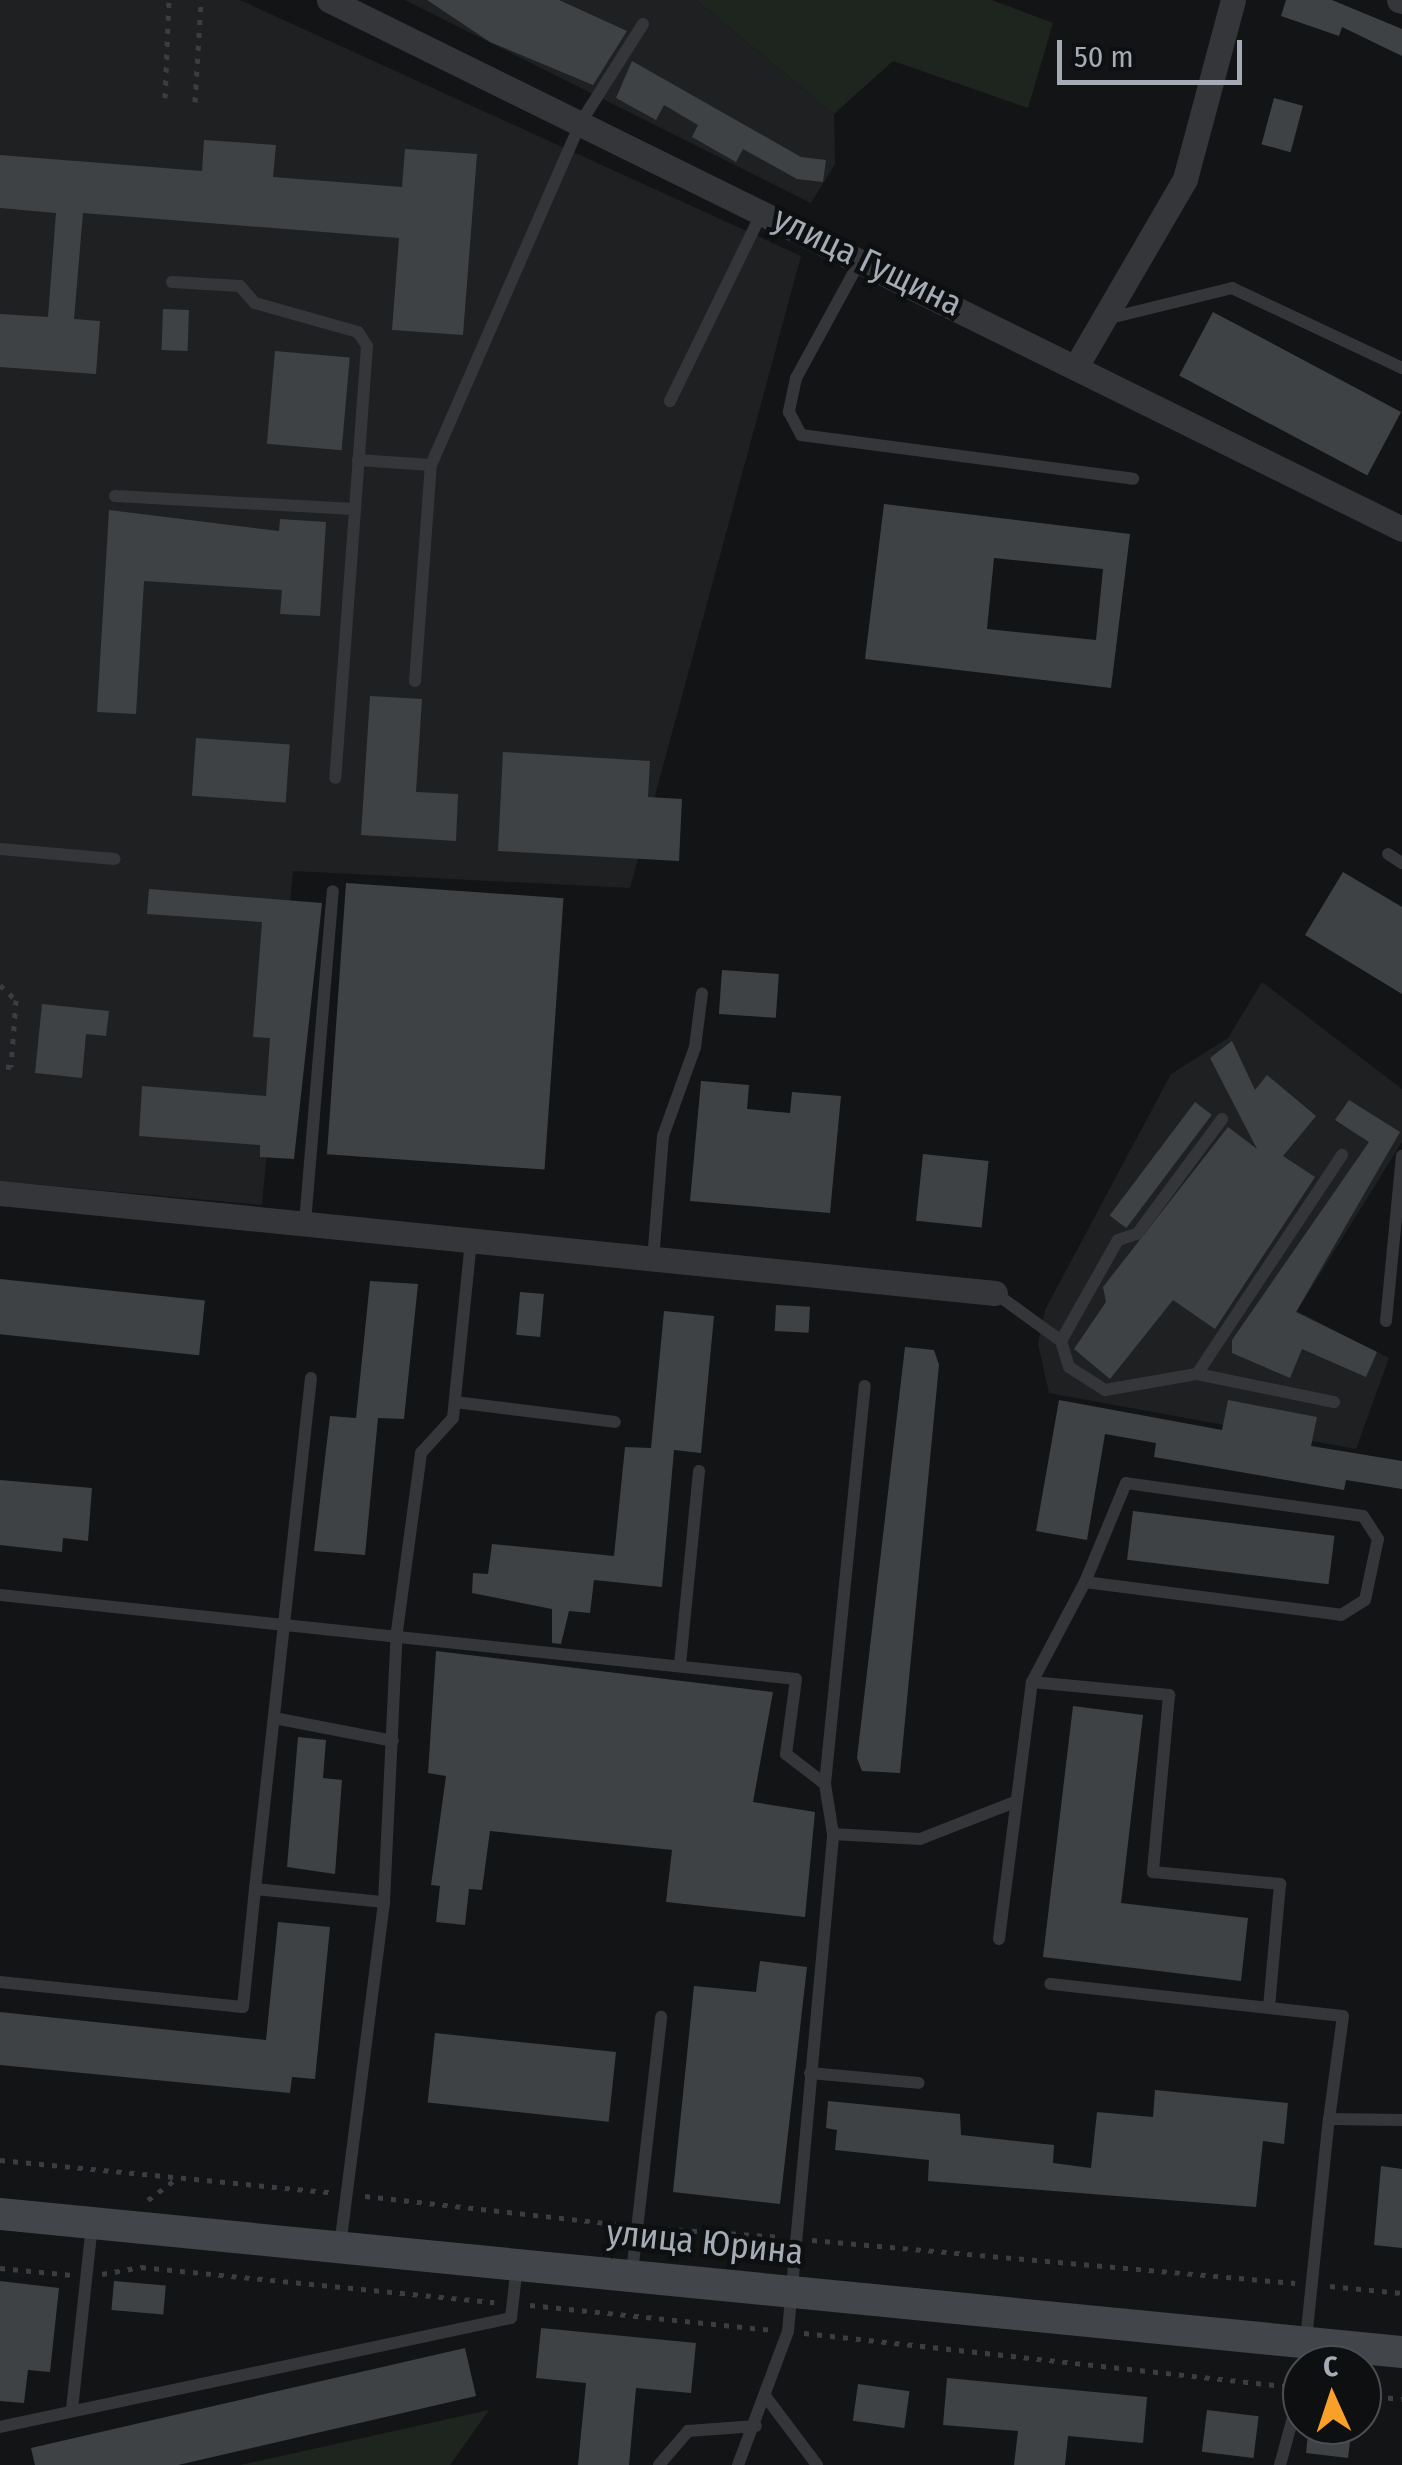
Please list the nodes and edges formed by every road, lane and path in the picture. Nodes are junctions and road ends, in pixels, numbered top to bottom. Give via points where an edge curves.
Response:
1 (169, 0) edge
2 (201, 0) edge
3 (329, 0) edge
4 (1232, 0) edge
5 (643, 24) dead end
6 (165, 98) dead end
7 (196, 102) dead end
8 (580, 122) junction
9 (763, 210) junction
10 (861, 258) junction
11 (172, 282) dead end
12 (1104, 320) junction
13 (1078, 363) junction
14 (1402, 368) edge
15 (670, 401) dead end
16 (358, 460) junction
17 (430, 466) junction
18 (1133, 479) dead end
19 (115, 496) dead end
20 (354, 509) junction
21 (1402, 529) edge
22 (415, 682) dead end
23 (335, 778) dead end
24 (0, 848) edge
25 (1388, 854) dead end
26 (115, 859) dead end
27 (1402, 862) edge
28 (333, 892) dead end
29 (0, 984) edge
30 (702, 994) dead end
31 (0, 1066) edge
32 (1222, 1119) dead end
33 (1342, 1155) dead end
34 (1402, 1156) edge
35 (0, 1193) edge
36 (305, 1222) junction
37 (471, 1240) junction
38 (652, 1260) junction
39 (994, 1293) joint
40 (1386, 1322) dead end
41 (1061, 1341) junction
42 (1198, 1374) junction
43 (311, 1378) dead end
44 (865, 1386) dead end
45 (454, 1402) junction
46 (1334, 1402) dead end
47 (615, 1422) dead end
48 (699, 1472) dead end
49 (1085, 1582) junction
50 (0, 1594) edge
51 (282, 1619) junction
52 (397, 1630) junction
53 (680, 1665) junction
54 (1032, 1682) junction
55 (274, 1718) junction
56 (393, 1740) junction
57 (826, 1784) junction
58 (1015, 1802) junction
59 (833, 1834) junction
60 (255, 1889) junction
61 (384, 1902) junction
62 (999, 1939) dead end
63 (0, 1982) edge
64 (1050, 1984) dead end
65 (1270, 2008) junction
66 (660, 2017) dead end
67 (810, 2073) junction
68 (919, 2084) dead end
69 (1329, 2120) junction
70 (1402, 2120) edge
71 (0, 2160) edge
72 (179, 2177) junction
73 (346, 2194) junction
74 (145, 2202) dead end
75 (0, 2214) edge
76 (92, 2222) junction
77 (637, 2227) junction
78 (794, 2238) junction
79 (340, 2246) junction
80 (517, 2263) junction
81 (0, 2268) edge
82 (632, 2275) junction
83 (86, 2276) junction
84 (1307, 2284) junction
85 (790, 2291) junction
86 (1402, 2293) edge
87 (513, 2304) junction
88 (788, 2331) junction
89 (1302, 2342) junction
90 (1302, 2345) edge
91 (1402, 2352) edge
92 (1282, 2386) edge
93 (766, 2397) junction
94 (72, 2409) junction
95 (756, 2426) junction
96 (0, 2427) edge
97 (659, 2465) edge
98 (738, 2465) edge
99 (816, 2465) edge

1 - 6 path
2 - 7 path
3 - 8 street, улица Гущина
4 - 12 street via 1185,179
5 - 8 lane
8 - 9 street, улица Гущина
8 - 17 lane
9 - 10 street, улица Гущина
9 - 15 lane
10 - 13 street, улица Гущина
10 - 18 lane via 796,378 789,412 801,434
11 - 16 lane via 240,286 255,303 358,332 367,346
12 - 13 street
12 - 14 lane via 1232,288
13 - 21 street, улица Гущина
16 - 17 lane
16 - 20 lane
17 - 22 lane
19 - 20 lane
20 - 23 lane
24 - 26 lane
25 - 27 lane
28 - 36 lane
29 - 31 path via 16,1000 11,1067
30 - 38 lane via 696,1047 663,1136
32 - 41 lane via 1138,1234 1118,1240
33 - 42 lane
34 - 40 lane
35 - 36 street
36 - 37 street
37 - 38 street
37 - 45 lane
38 - 39 street
39 - 41 lane
41 - 42 lane via 1068,1366 1106,1390
42 - 46 lane
43 - 51 lane
44 - 57 lane
45 - 47 lane
45 - 52 lane via 453,1418 421,1453
48 - 53 lane
49 - 49 lane via 1341,1615 1365,1600 1378,1540 1364,1516 1126,1483
49 - 54 lane
50 - 51 lane
51 - 52 lane
51 - 55 lane
52 - 53 lane
52 - 56 lane
53 - 57 lane via 796,1680 786,1754
54 - 58 lane
54 - 65 lane via 1168,1695 1152,1872 1280,1884
55 - 56 lane
55 - 60 lane
56 - 61 lane
57 - 59 lane
58 - 59 lane via 920,1838
58 - 62 lane
59 - 67 lane
60 - 61 lane
60 - 63 lane via 243,2006
61 - 73 lane
64 - 65 lane
65 - 69 lane via 1343,2016
66 - 77 lane
67 - 68 lane
67 - 78 lane
69 - 70 lane
69 - 84 lane
71 - 72 path
72 - 73 path
72 - 74 path
73 - 77 path
73 - 79 lane
75 - 76 main road, улица Юрина
76 - 79 main road, улица Юрина
76 - 83 lane
77 - 78 path
77 - 82 lane
78 - 84 path
78 - 85 lane
79 - 80 main road, улица Юрина
80 - 82 main road, улица Юрина
80 - 87 lane
81 - 83 path
82 - 85 main road, улица Юрина
83 - 87 path via 142,2267
83 - 94 lane
84 - 86 path
84 - 89 lane
85 - 88 lane
85 - 89 main road, улица Юрина
87 - 88 path
87 - 94 lane via 512,2318
88 - 92 path
88 - 93 lane
89 - 90 lane
89 - 91 main road, улица Юрина
93 - 95 lane
93 - 99 lane
94 - 96 lane
95 - 97 lane via 688,2431
95 - 98 lane

